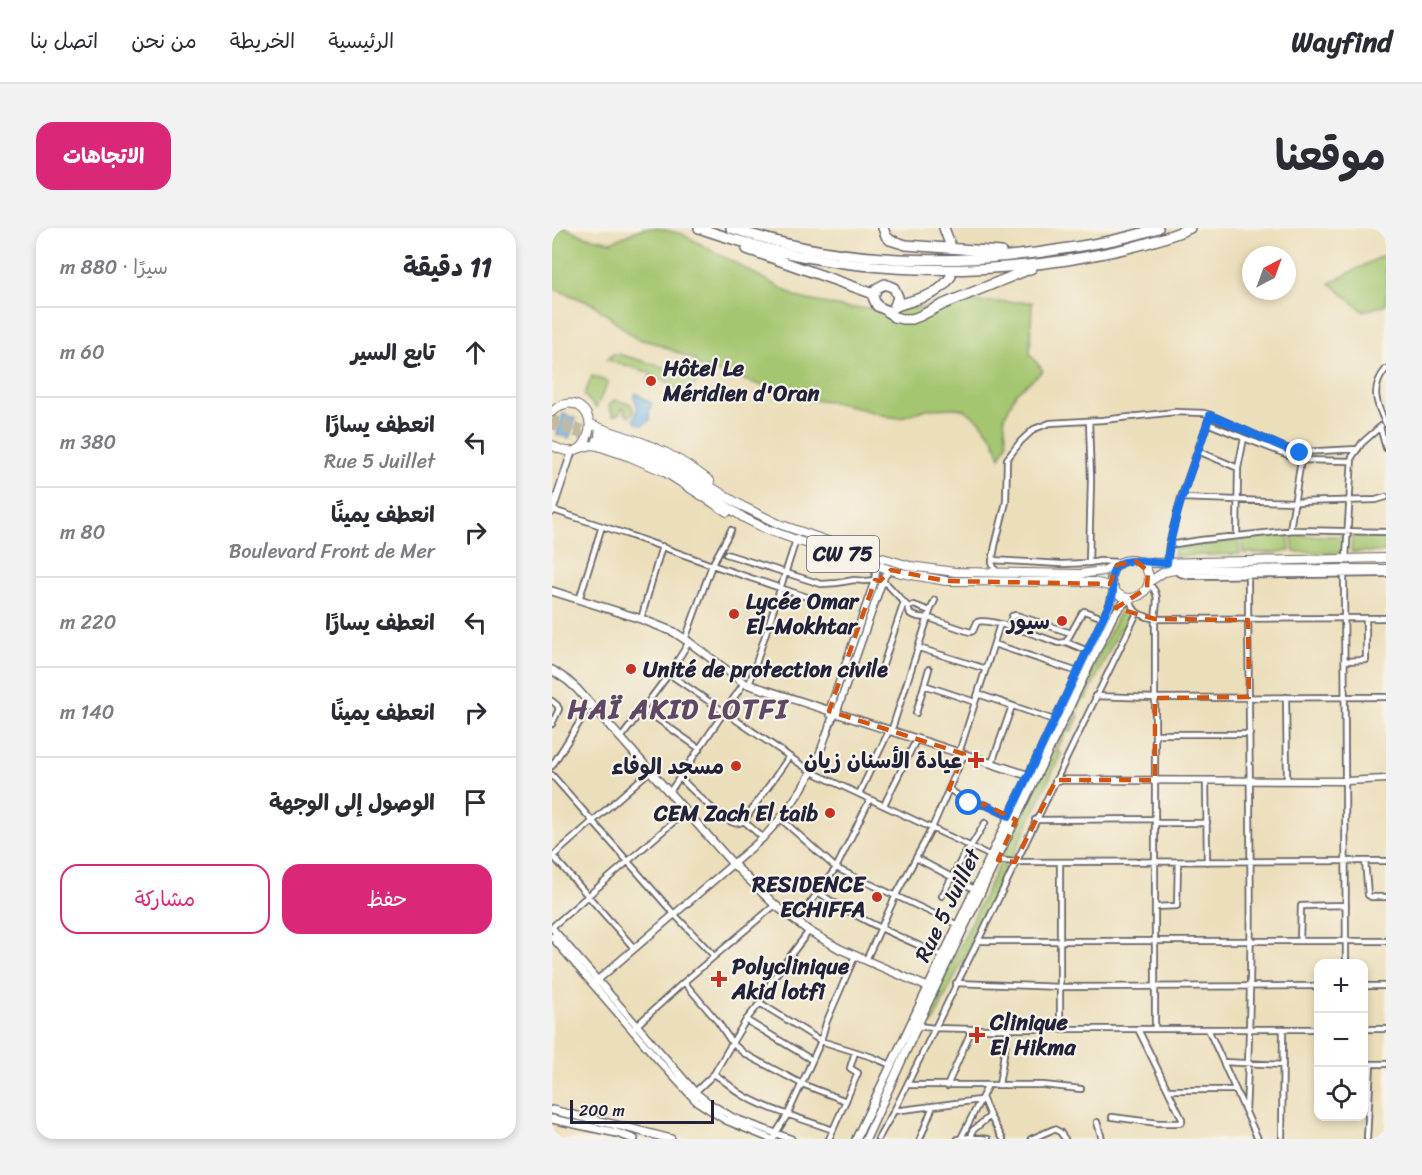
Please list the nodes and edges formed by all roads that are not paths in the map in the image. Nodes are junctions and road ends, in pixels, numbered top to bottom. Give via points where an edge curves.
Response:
1 (691, 228) edge
2 (699, 228) edge
3 (731, 228) edge
4 (884, 228) edge
5 (944, 228) edge
6 (1158, 228) edge
7 (1190, 228) edge
8 (950, 244) dead end
9 (1034, 254) junction
10 (1047, 263) junction
11 (951, 276) dead end
12 (897, 290) junction
13 (874, 294) junction
14 (915, 300) junction
15 (891, 308) junction
16 (1386, 369) edge
17 (554, 409) edge
18 (1210, 415) junction
19 (1089, 421) junction
20 (1208, 423) junction
21 (1386, 423) edge
22 (591, 424) junction
23 (1380, 427) junction
24 (1244, 438) junction
25 (552, 445) edge
26 (581, 448) junction
27 (1386, 448) edge
28 (1358, 449) junction
29 (572, 451) junction
30 (1198, 451) junction
31 (1301, 460) junction
32 (1351, 461) junction
33 (1238, 468) junction
34 (1386, 497) edge
35 (1181, 498) junction
36 (1237, 500) junction
37 (1349, 501) junction
38 (1293, 502) junction
39 (742, 506) junction
40 (552, 511) edge
41 (602, 526) junction
42 (766, 529) junction
43 (731, 530) dead end
44 (1290, 530) junction
45 (1347, 531) junction
46 (1386, 532) edge
47 (1237, 536) junction
48 (796, 540) junction
49 (1169, 545) junction
50 (662, 546) junction
51 (726, 554) dead end
52 (1346, 558) junction
53 (1386, 558) edge
54 (992, 560) junction
55 (1136, 561) junction
56 (1121, 562) junction
57 (1089, 563) junction
58 (1167, 563) junction
59 (873, 564) junction
60 (712, 566) junction
61 (1386, 569) edge
62 (891, 570) junction
63 (1175, 570) junction
64 (996, 572) junction
65 (784, 573) junction
66 (1386, 574) edge
67 (1344, 575) junction
68 (1248, 576) junction
69 (878, 581) junction
70 (1149, 583) junction
71 (1113, 587) junction
72 (780, 588) junction
73 (552, 591) edge
74 (807, 597) dead end
75 (1129, 598) junction
76 (579, 600) junction
77 (935, 600) dead end
78 (904, 602) junction
79 (908, 607) junction
80 (930, 611) junction
81 (1137, 613) junction
82 (929, 618) junction
83 (1103, 618) junction
84 (1345, 618) junction
85 (1366, 618) junction
86 (1386, 618) edge
87 (641, 619) junction
88 (1155, 619) junction
89 (1248, 620) junction
90 (1000, 624) junction
91 (1008, 627) junction
92 (1071, 633) junction
93 (687, 641) junction
94 (1066, 642) junction
95 (994, 644) junction
96 (919, 648) junction
97 (1088, 651) junction
98 (1345, 661) junction
99 (929, 669) dead end
100 (986, 669) junction
101 (552, 670) edge
102 (881, 671) dead end
103 (1078, 672) junction
104 (669, 674) junction
105 (747, 684) junction
106 (924, 685) junction
107 (978, 694) junction
108 (1095, 696) junction
109 (1250, 697) junction
110 (1286, 697) junction
111 (1155, 698) junction
112 (1345, 698) junction
113 (1386, 698) edge
114 (552, 701) edge
115 (975, 702) junction
116 (591, 704) junction
117 (1012, 706) junction
118 (643, 709) junction
119 (725, 712) junction
120 (916, 713) dead end
121 (833, 715) junction
122 (1054, 720) junction
123 (552, 724) edge
124 (890, 731) junction
125 (1155, 734) junction
126 (1250, 734) junction
127 (621, 738) junction
128 (916, 740) junction
129 (700, 749) junction
130 (961, 753) junction
131 (789, 757) junction
132 (992, 763) junction
133 (552, 766) edge
134 (650, 771) junction
135 (812, 772) junction
136 (552, 775) edge
137 (1032, 777) junction
138 (680, 778) junction
139 (1386, 779) edge
140 (1056, 780) junction
141 (1155, 780) junction
142 (1206, 780) junction
143 (1251, 780) junction
144 (1287, 780) junction
145 (1346, 781) junction
146 (949, 789) junction
147 (669, 792) junction
148 (859, 794) junction
149 (870, 799) junction
150 (884, 806) junction
151 (686, 812) junction
152 (1009, 816) junction
153 (781, 819) junction
154 (1035, 820) junction
155 (592, 821) junction
156 (744, 821) junction
157 (1155, 821) junction
158 (985, 823) dead end
159 (1207, 823) junction
160 (932, 828) junction
161 (763, 838) junction
162 (971, 846) junction
163 (553, 856) edge
164 (916, 858) junction
165 (994, 858) junction
166 (1365, 861) junction
167 (1386, 861) edge
168 (628, 862) junction
169 (1015, 862) junction
170 (1060, 862) junction
171 (1155, 862) junction
172 (1178, 862) junction
173 (1207, 862) junction
174 (1250, 862) junction
175 (1345, 862) junction
176 (733, 864) junction
177 (836, 868) junction
178 (952, 877) junction
179 (974, 889) junction
180 (818, 892) junction
181 (896, 895) junction
182 (588, 896) junction
183 (942, 896) dead end
184 (1386, 897) edge
185 (775, 905) junction
186 (1346, 905) junction
187 (1155, 907) junction
188 (674, 914) junction
189 (796, 922) junction
190 (958, 925) junction
191 (552, 927) edge
192 (881, 928) junction
193 (809, 931) junction
194 (552, 937) edge
195 (1155, 940) junction
196 (1250, 940) junction
197 (1300, 940) junction
198 (978, 941) junction
199 (1346, 941) junction
200 (1386, 941) edge
201 (1060, 942) junction
202 (634, 948) junction
203 (714, 956) junction
204 (855, 956) junction
205 (943, 956) junction
206 (1346, 959) edge
207 (866, 960) junction
208 (595, 982) junction
209 (684, 982) junction
210 (956, 983) junction
211 (1251, 986) junction
212 (1314, 986) edge
213 (1368, 986) edge
214 (1386, 986) edge
215 (1061, 987) junction
216 (1155, 987) junction
217 (932, 988) junction
218 (760, 1003) junction
219 (746, 1020) junction
220 (918, 1026) junction
221 (634, 1028) junction
222 (934, 1028) junction
223 (1155, 1028) junction
224 (972, 1029) junction
225 (1008, 1029) junction
226 (1060, 1029) junction
227 (1138, 1029) junction
228 (1208, 1029) junction
229 (1250, 1029) junction
230 (1283, 1029) junction
231 (1314, 1029) edge
232 (1368, 1029) edge
233 (1386, 1029) edge
234 (821, 1041) junction
235 (732, 1043) junction
236 (855, 1052) junction
237 (812, 1060) junction
238 (1223, 1062) junction
239 (1249, 1063) junction
240 (1386, 1064) edge
241 (891, 1065) junction
242 (1283, 1065) junction
243 (714, 1074) junction
244 (802, 1084) junction
245 (907, 1085) junction
246 (988, 1085) junction
247 (999, 1085) junction
248 (947, 1086) junction
249 (1081, 1089) dead end
250 (1168, 1090) junction
251 (1236, 1090) junction
252 (693, 1094) junction
253 (981, 1098) junction
254 (846, 1101) junction
255 (933, 1106) junction
256 (552, 1110) edge
257 (894, 1111) junction
258 (1246, 1113) junction
259 (788, 1114) junction
260 (990, 1116) junction
261 (1112, 1118) dead end
262 (552, 1119) edge
263 (1096, 1122) dead end
264 (833, 1130) junction
265 (774, 1137) edge
266 (960, 1138) edge
267 (971, 1138) edge
268 (634, 1139) edge
269 (671, 1139) edge
270 (791, 1139) edge
271 (829, 1139) edge
272 (856, 1139) edge
273 (866, 1139) edge
274 (878, 1139) edge
275 (920, 1139) edge
276 (988, 1139) edge
277 (1003, 1139) edge
278 (1031, 1139) edge
279 (1065, 1139) edge
280 (1101, 1139) edge
281 (1258, 1139) edge
282 (1282, 1139) edge
283 (1367, 1139) edge

1 - 13 highway
2 - 10 highway via 769,249 861,265 928,270
3 - 9 highway via 841,254 933,260
4 - 9 highway via 890,240 906,245
5 - 8 highway
6 - 9 highway via 1109,242
7 - 10 highway via 1101,255
10 - 15 highway via 912,319 894,317
11 - 14 highway via 933,294
12 - 13 highway via 882,285
12 - 14 highway
12 - 15 highway via 898,300
13 - 15 highway via 875,304
14 - 15 highway
16 - 21 street via 1376,389 1377,404
17 - 22 main road via 572,403 584,411
18 - 19 street via 1174,412
18 - 20 street
18 - 28 street via 1300,453
19 - 54 street via 1050,423 1034,429 1007,459 1006,502
19 - 57 street
20 - 24 street
20 - 30 street
21 - 23 street
22 - 26 main road
22 - 39 main road via 666,453
23 - 27 street
23 - 28 street
24 - 31 street
24 - 33 street
25 - 29 main road
26 - 29 main road
26 - 42 main road via 598,446 648,464 737,518
28 - 32 street
29 - 40 street
30 - 33 street
30 - 35 street
31 - 32 street
31 - 38 street
32 - 37 street
33 - 36 street
34 - 37 street
35 - 36 street
35 - 49 street
36 - 38 street
36 - 47 street
37 - 38 street
37 - 45 street
38 - 44 street
39 - 42 main road, CW 75 via 669,461 639,447 598,437 661,463
39 - 64 main road, CW 75 via 778,524 910,566
40 - 41 street
41 - 50 street
41 - 76 street
42 - 48 main road, CW 75
43 - 60 street
44 - 45 street
44 - 47 street
45 - 46 street
45 - 52 street
47 - 49 street
48 - 59 main road, CW 75
48 - 65 street
49 - 58 street
50 - 60 street
50 - 87 street
51 - 65 street
52 - 53 main road
52 - 58 main road
54 - 57 street
54 - 64 street
55 - 56 main road
55 - 58 main road
55 - 70 main road via 1148,571
56 - 57 street
56 - 64 main road, CW 75 via 1089,573
56 - 71 main road via 1112,573
59 - 62 main road, CW 75
59 - 69 street
60 - 72 street
60 - 93 street
61 - 63 main road
62 - 69 street
62 - 71 main road, CW 75 via 946,581 1093,582
63 - 68 street via 1190,576
63 - 70 main road via 1164,572
65 - 69 street via 821,584
65 - 72 street
66 - 67 street
67 - 68 street
67 - 84 street
68 - 89 street
69 - 78 street via 887,584
69 - 121 street
70 - 75 main road via 1142,595
70 - 88 street via 1156,591
71 - 75 main road
71 - 83 main road, Rue 5 Juillet
72 - 74 street
72 - 105 street
73 - 76 main road
75 - 81 street
75 - 137 main road, Rue 5 Juillet via 1112,618
76 - 87 main road
77 - 80 street
78 - 79 street
78 - 102 street
79 - 80 street via 914,605
79 - 82 street via 910,614
80 - 82 street
81 - 88 street
81 - 108 street
82 - 90 street via 970,632 981,620
82 - 96 street
83 - 92 street via 1084,611
83 - 97 main road, Rue 5 Juillet
84 - 85 street
84 - 89 street
84 - 98 street
85 - 86 street
85 - 98 street via 1366,660
87 - 93 main road
88 - 89 street
88 - 111 street
89 - 109 street
90 - 91 street
90 - 95 street
91 - 92 street via 1016,615
91 - 94 street
92 - 94 street
93 - 104 street
93 - 105 main road
94 - 97 street
95 - 100 street
95 - 103 street
96 - 100 street
96 - 124 street
97 - 103 main road, Rue 5 Juillet
98 - 112 street
99 - 106 street
100 - 107 street
101 - 116 main road
103 - 122 main road, Rue 5 Juillet
104 - 118 street
104 - 119 street
105 - 119 street
105 - 121 main road
106 - 115 street
106 - 120 street
107 - 115 street
107 - 117 street
108 - 111 street
108 - 140 street
109 - 110 street
109 - 111 street
109 - 126 street
110 - 112 street
110 - 144 street
111 - 125 street
112 - 113 street
112 - 145 street
114 - 123 street via 559,709
115 - 130 street
116 - 127 main road
116 - 133 street
117 - 122 street
117 - 132 street
118 - 127 street
118 - 129 street
119 - 129 street
119 - 131 street
121 - 124 main road
121 - 135 street
122 - 137 main road, Rue 5 Juillet
124 - 128 main road
124 - 148 street
125 - 126 street
125 - 141 street
126 - 143 street
127 - 134 main road
128 - 130 main road
128 - 150 street
129 - 138 street
130 - 132 main road
130 - 146 street
131 - 135 street
131 - 156 street
132 - 137 main road
134 - 147 main road
134 - 155 street
135 - 148 street
135 - 153 street
136 - 155 street
137 - 152 main road, Rue 5 Juillet
137 - 165 main road, Rue 5 Juillet
138 - 147 street
138 - 156 street via 726,818 736,824
139 - 145 street
140 - 141 street
140 - 154 street
141 - 142 street
141 - 157 street
142 - 143 street
142 - 159 street
143 - 144 street
143 - 174 street
144 - 145 street
145 - 175 street
146 - 152 street via 969,803 986,805
146 - 160 street
147 - 151 main road
148 - 149 street
149 - 150 street
149 - 177 street
150 - 160 street
151 - 168 street
151 - 176 main road
152 - 165 main road, Rue 5 Juillet
153 - 161 street
153 - 177 street
154 - 157 street
154 - 169 street
155 - 163 street
155 - 168 street
156 - 161 street
157 - 159 street
157 - 171 street
158 - 162 street
159 - 173 street
160 - 162 street
160 - 164 street
161 - 176 street
162 - 165 street
162 - 178 street
163 - 182 street
164 - 178 street
164 - 181 street
165 - 169 street
165 - 179 main road, Rue 5 Juillet
165 - 217 main road, Rue 5 Juillet
166 - 167 street
166 - 175 street
166 - 184 street via 1368,894
168 - 182 street
168 - 188 street
169 - 170 street
169 - 198 street
170 - 171 street
170 - 201 street
171 - 172 street
171 - 187 street
172 - 173 street
172 - 187 street via 1177,906
173 - 174 street
174 - 175 street
174 - 196 street
175 - 186 street
176 - 185 main road
176 - 188 street
177 - 180 street
177 - 181 street
178 - 179 street
178 - 183 street
179 - 190 main road, Rue 5 Juillet
180 - 189 street
180 - 192 street
181 - 190 street
181 - 192 street
182 - 191 street
182 - 202 street
185 - 189 main road
185 - 203 street
186 - 197 street via 1300,906
186 - 199 street
187 - 195 street
188 - 202 street
188 - 203 street
189 - 193 main road
190 - 205 main road, Rue 5 Juillet
191 - 208 street
192 - 205 street
192 - 207 street
193 - 204 main road
193 - 218 street via 772,980
194 - 208 street
195 - 196 street
195 - 201 street
195 - 216 street
196 - 197 street
196 - 211 street
197 - 199 street
198 - 201 street
198 - 210 street
199 - 200 street
199 - 206 street
201 - 215 street
202 - 208 street
203 - 209 street
204 - 207 main road
204 - 234 street
205 - 217 main road, Rue 5 Juillet
207 - 217 main road
208 - 221 street
209 - 221 street
209 - 235 street
210 - 215 street
210 - 222 street
211 - 212 street
211 - 216 street
211 - 229 street
213 - 214 street
215 - 216 street
215 - 226 street
216 - 223 street
217 - 220 main road, Rue 5 Juillet
217 - 241 main road, Rue 5 Juillet
218 - 219 street
218 - 234 street
219 - 235 street
219 - 237 street
220 - 222 street
220 - 273 main road, Rue 5 Juillet
221 - 252 street
222 - 224 street
222 - 245 street
223 - 227 street
223 - 228 street
224 - 225 street
224 - 248 street
225 - 226 street
225 - 247 street
226 - 227 street
227 - 250 street
228 - 229 street
228 - 238 street
229 - 230 street
229 - 239 street
230 - 231 street
230 - 242 street
232 - 233 street
234 - 236 street
234 - 237 street
235 - 243 street
235 - 244 street
236 - 241 street
236 - 254 street via 850,1068 858,1073
237 - 244 street
238 - 239 street
238 - 251 street
239 - 242 street
239 - 258 street
240 - 283 street via 1371,1064
241 - 272 main road, Rue 5 Juillet
242 - 282 street
243 - 252 street
243 - 259 street via 741,1094
244 - 254 street
244 - 259 street
245 - 248 street
245 - 257 street
246 - 247 street
246 - 248 street
246 - 253 street
247 - 249 street
250 - 251 street
250 - 261 street via 1182,1119 1180,1123
251 - 258 street
252 - 265 street
253 - 255 street
253 - 260 street
253 - 266 street
254 - 264 street
255 - 257 street
255 - 275 street
256 - 269 main road
257 - 274 street
258 - 281 street
259 - 264 street
259 - 265 street
260 - 267 street via 972,1131
260 - 277 street
262 - 268 main road
263 - 280 street
264 - 271 street
265 - 270 street
266 - 267 street
267 - 276 street
278 - 279 street via 1054,1129

